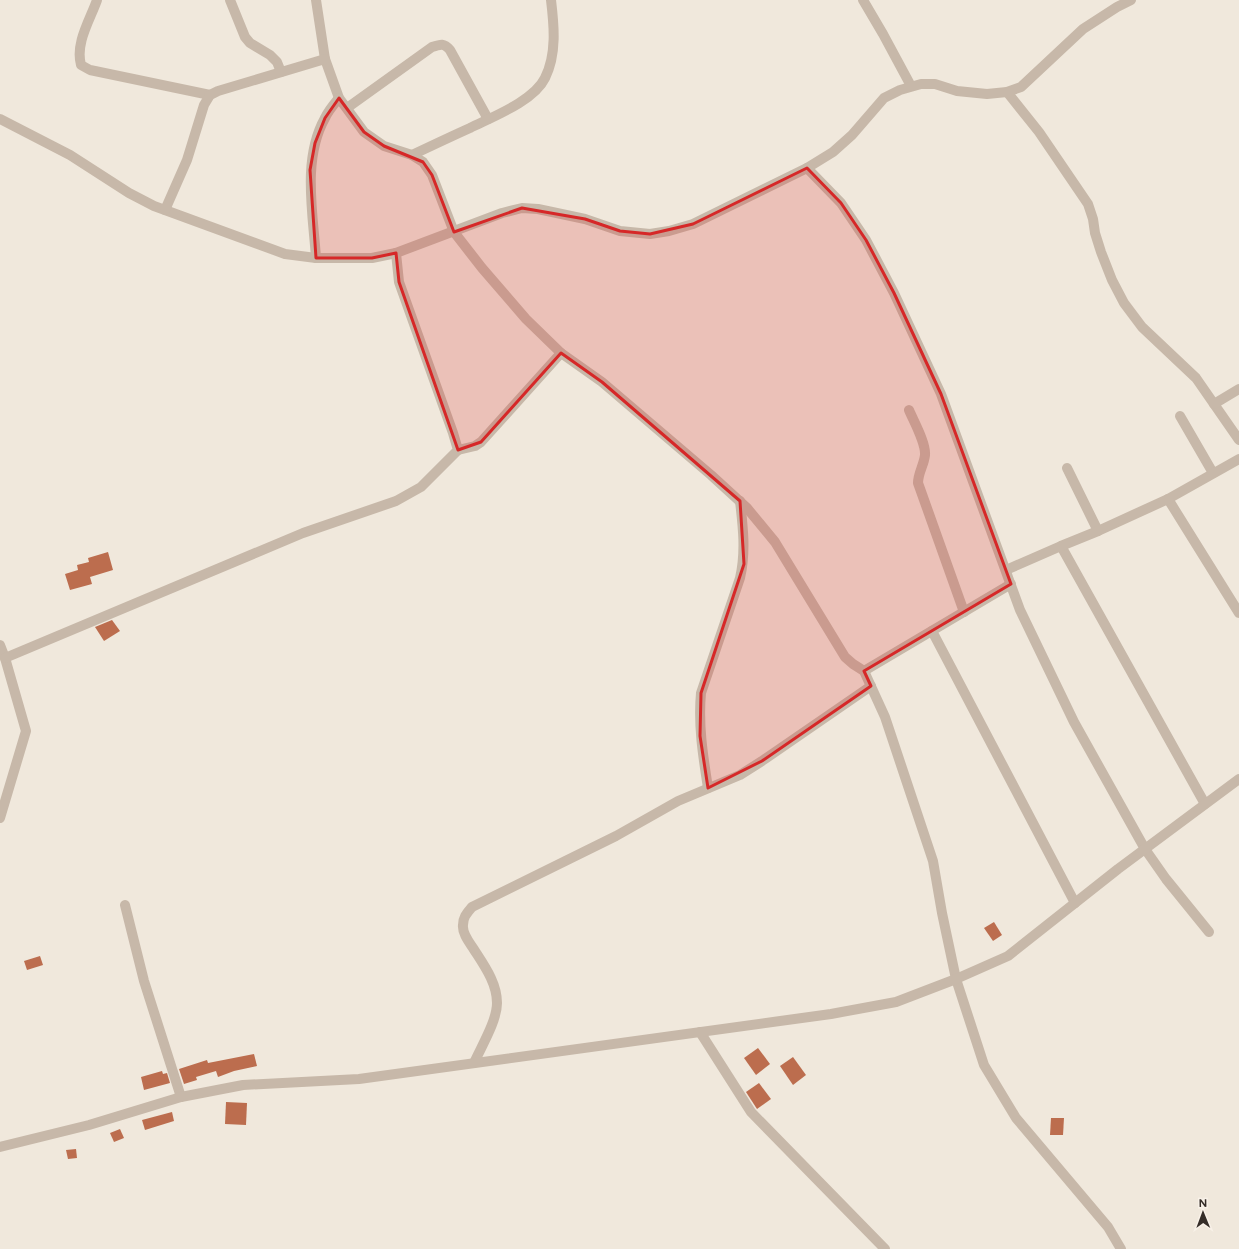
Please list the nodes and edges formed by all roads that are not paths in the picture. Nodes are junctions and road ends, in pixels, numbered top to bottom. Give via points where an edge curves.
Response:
1 (97, 0) edge
2 (230, 0) edge
3 (316, 0) edge
4 (551, 0) edge
5 (863, 0) edge
6 (1131, 0) edge
7 (325, 59) junction
8 (281, 72) junction
9 (911, 86) junction
10 (1007, 92) junction
11 (210, 95) junction
12 (339, 98) junction
13 (347, 108) junction
14 (0, 119) edge
15 (488, 119) junction
16 (412, 155) junction
17 (807, 168) junction
18 (165, 210) junction
19 (454, 232) junction
20 (396, 254) junction
21 (316, 258) junction
22 (561, 353) junction
23 (1239, 389) edge
24 (1214, 404) junction
25 (909, 410) dead end
26 (1180, 416) dead end
27 (1239, 440) edge
28 (458, 450) junction
29 (1239, 459) edge
30 (1067, 468) dead end
31 (1213, 473) junction
32 (1168, 498) junction
33 (740, 501) junction
34 (1098, 531) junction
35 (1061, 546) junction
36 (1006, 570) junction
37 (1011, 584) junction
38 (964, 612) junction
39 (1239, 613) edge
40 (932, 631) junction
41 (0, 645) edge
42 (5, 658) junction
43 (864, 671) junction
44 (871, 686) junction
45 (1239, 779) edge
46 (708, 788) junction
47 (1205, 804) junction
48 (0, 818) edge
49 (1145, 849) junction
50 (1075, 903) junction
51 (125, 905) dead end
52 (1209, 932) dead end
53 (956, 979) junction
54 (700, 1032) junction
55 (474, 1063) junction
56 (181, 1097) junction
57 (0, 1147) edge
58 (885, 1249) edge
59 (1121, 1249) edge

1 - 11 street via 80,45 81,65 90,70
2 - 8 street via 245,37 270,55 277,62
3 - 7 street
4 - 15 street via 554,26 552,57 545,79 531,95
5 - 9 street
6 - 10 street via 1083,29 1021,87
7 - 8 street
7 - 12 street
8 - 11 street
9 - 10 street via 935,84 957,91 987,94
9 - 17 street via 884,98 852,135 833,152
10 - 24 street via 1039,132 1088,204 1095,233 1112,280 1124,303 1142,327 1196,378
11 - 18 street via 204,105 187,160
12 - 13 street
12 - 21 street via 324,118 315,142 310,170
13 - 15 street via 432,47 440,44 450,50
13 - 16 street via 364,132 384,146
14 - 18 street via 70,155 129,193
15 - 16 street
16 - 19 street via 423,162 432,175
17 - 19 street via 693,224 669,231 650,234 620,231 585,219 522,208
17 - 36 street via 841,203 866,240 894,293 941,394
18 - 21 street via 285,254
19 - 20 street
19 - 22 street via 526,319
20 - 21 street via 372,258
20 - 28 street via 399,282
22 - 28 street via 481,442
22 - 33 street via 602,382
23 - 24 street
24 - 27 street
25 - 38 street via 926,454 918,475 918,483
26 - 31 street
28 - 42 street via 421,487 396,501 303,533
29 - 31 street
30 - 34 street
31 - 32 street
32 - 34 street
32 - 39 street
33 - 43 street via 775,542 845,657
33 - 46 street via 744,564 701,693 699,710
34 - 35 street
35 - 36 street
35 - 47 street
36 - 37 street
37 - 38 street
37 - 49 street via 1020,610 1074,722
38 - 40 street
40 - 43 street
40 - 50 street
41 - 42 street
42 - 48 street via 26,731
43 - 44 street
44 - 46 street via 762,761
44 - 53 street via 885,717 933,861
45 - 47 street
46 - 55 street via 472,907 465,916 462,927 488,972 495,989 497,1004 494,1020
47 - 49 street
49 - 50 street
49 - 52 street
50 - 53 street via 1008,956
51 - 56 street via 144,981
53 - 54 street via 896,1002 831,1014
53 - 59 street via 984,1065 1016,1118 1108,1227
54 - 55 street
54 - 58 street via 752,1112
55 - 56 street via 359,1079 243,1085
56 - 57 street via 89,1125

